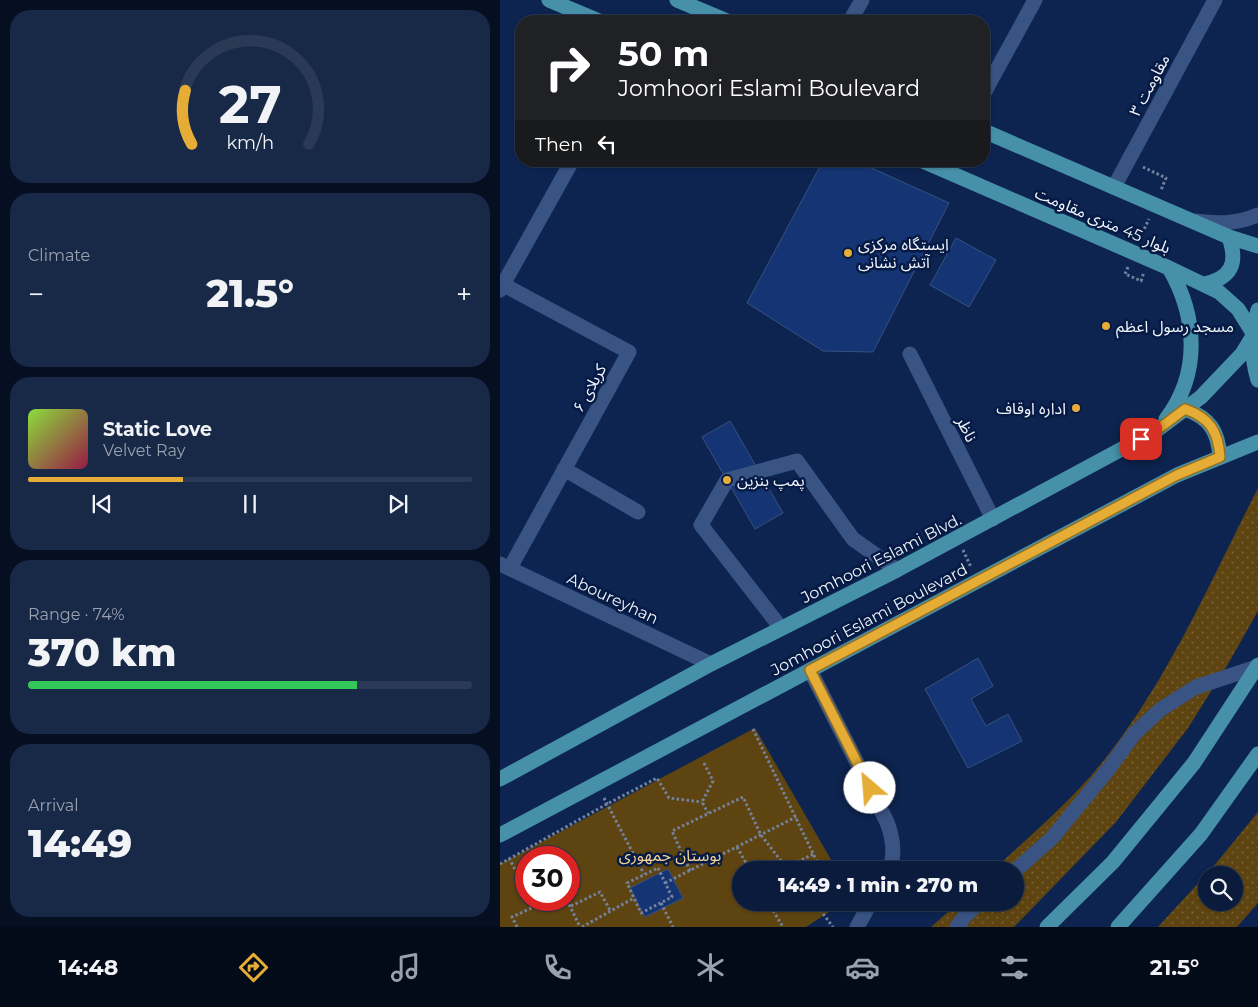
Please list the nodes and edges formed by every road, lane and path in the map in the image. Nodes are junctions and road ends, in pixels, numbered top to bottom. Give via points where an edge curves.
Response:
1 (549, 0) edge
2 (862, 0) edge
3 (1036, 0) edge
4 (1215, 0) edge
5 (681, 1) edge
6 (585, 15) edge
7 (713, 15) edge
8 (853, 15) edge
9 (990, 82) edge
10 (990, 134) edge
11 (569, 167) edge
12 (937, 167) edge
13 (1149, 170) dead end
14 (1114, 186) junction
15 (1158, 196) dead end
16 (1151, 213) dead end
17 (1258, 215) edge
18 (1192, 220) junction
19 (1229, 237) junction
20 (1140, 239) dead end
21 (1258, 246) edge
22 (1129, 265) dead end
23 (1170, 268) junction
24 (1141, 281) dead end
25 (1204, 284) junction
26 (501, 286) edge
27 (1258, 310) edge
28 (1253, 334) junction
29 (910, 354) dead end
30 (1258, 380) edge
31 (1185, 409) junction
32 (1157, 430) junction
33 (1258, 442) edge
34 (1220, 457) junction
35 (564, 469) junction
36 (638, 512) dead end
37 (993, 519) junction
38 (958, 538) junction
39 (505, 566) edge
40 (898, 570) junction
41 (978, 581) junction
42 (781, 628) junction
43 (711, 664) junction
44 (1258, 666) edge
45 (810, 670) junction
46 (753, 729) dead end
47 (1258, 754) edge
48 (704, 763) dead end
49 (500, 779) edge
50 (596, 784) junction
51 (702, 802) junction
52 (607, 804) junction
53 (708, 814) junction
54 (796, 817) junction
55 (500, 835) edge
56 (762, 835) junction
57 (738, 847) junction
58 (814, 854) junction
59 (509, 858) junction
60 (745, 861) edge
61 (782, 861) edge
62 (800, 861) edge
63 (817, 861) edge
64 (891, 861) edge
65 (1024, 863) edge
66 (500, 864) edge
67 (515, 869) edge
68 (690, 871) junction
69 (644, 874) junction
70 (665, 883) junction
71 (634, 898) junction
72 (580, 901) edge
73 (660, 903) junction
74 (526, 911) edge
75 (573, 911) edge
76 (773, 911) edge
77 (821, 911) edge
78 (867, 911) edge
79 (970, 911) edge
80 (611, 912) junction
81 (517, 927) edge
82 (581, 927) edge
83 (673, 927) edge
84 (783, 927) edge
85 (833, 927) edge
86 (857, 927) edge
87 (957, 927) edge
88 (1047, 927) edge
89 (1118, 927) edge

1 - 6 main road
2 - 8 street
3 - 9 street
4 - 14 street, مقاومت ۳
5 - 7 main road
10 - 14 main road
11 - 26 street
12 - 23 main road, بلوار 45 متری مقاومت
13 - 15 path via 1166,178
14 - 18 main road
16 - 20 path
17 - 18 street via 1237,223
18 - 19 main road
19 - 21 main road
19 - 25 main road via 1234,260 1230,269 1223,278
22 - 24 path via 1125,274
23 - 25 main road, بلوار 45 متری مقاومت
23 - 32 main road via 1185,299 1191,350 1184,385
25 - 28 main road, بلوار 45 متری مقاومت via 1230,301
26 - 35 street, کربلای ۶ via 629,352
27 - 28 main road
28 - 30 main road
28 - 31 main road, Jomhoori Eslami Blvd. via 1229,370
29 - 37 street, ناظر
31 - 32 main road, Jomhoori Eslami Blvd.
31 - 34 main road via 1208,422 1215,432
32 - 37 main road, Jomhoori Eslami Blvd.
33 - 34 main road, Jomhoori Eslami Boulevard
34 - 41 main road, Jomhoori Eslami Boulevard via 1177,475
35 - 36 street
35 - 39 street, کربلای ۶
37 - 38 main road, Jomhoori Eslami Blvd.
38 - 40 main road, Jomhoori Eslami Blvd.
38 - 41 path
39 - 43 street, Aboureyhan
40 - 42 main road, Jomhoori Eslami Blvd.
40 - 42 street via 854,539 798,461 727,480 701,525
41 - 45 main road, Jomhoori Eslami Boulevard
42 - 43 main road, Jomhoori Eslami Blvd.
43 - 49 main road, Jomhoori Eslami Blvd.
44 - 65 street via 1196,687 1161,709 1134,734 1052,838
44 - 88 main road via 1194,763 1113,862
45 - 50 main road, Jomhoori Eslami Boulevard
45 - 64 street via 887,822 892,835
46 - 54 path
47 - 89 main road via 1201,834
48 - 51 path via 713,781
50 - 52 path
50 - 55 main road, Jomhoori Eslami Boulevard
51 - 52 path via 669,798 657,778
51 - 53 path
52 - 59 path
52 - 69 path
53 - 56 path via 743,797
53 - 68 path via 672,831
54 - 56 path
54 - 58 path
56 - 57 path
56 - 61 path
57 - 60 path
57 - 68 path
58 - 62 path
58 - 63 path
59 - 66 path
59 - 67 path
68 - 70 path
69 - 70 path via 658,868
69 - 71 path via 627,883
70 - 73 path via 672,897
71 - 73 path via 641,912
71 - 80 path
72 - 80 path via 600,892
73 - 83 path
74 - 81 path via 512,917
75 - 82 path
76 - 84 path
77 - 85 path
78 - 86 street
79 - 87 street
80 - 82 path

